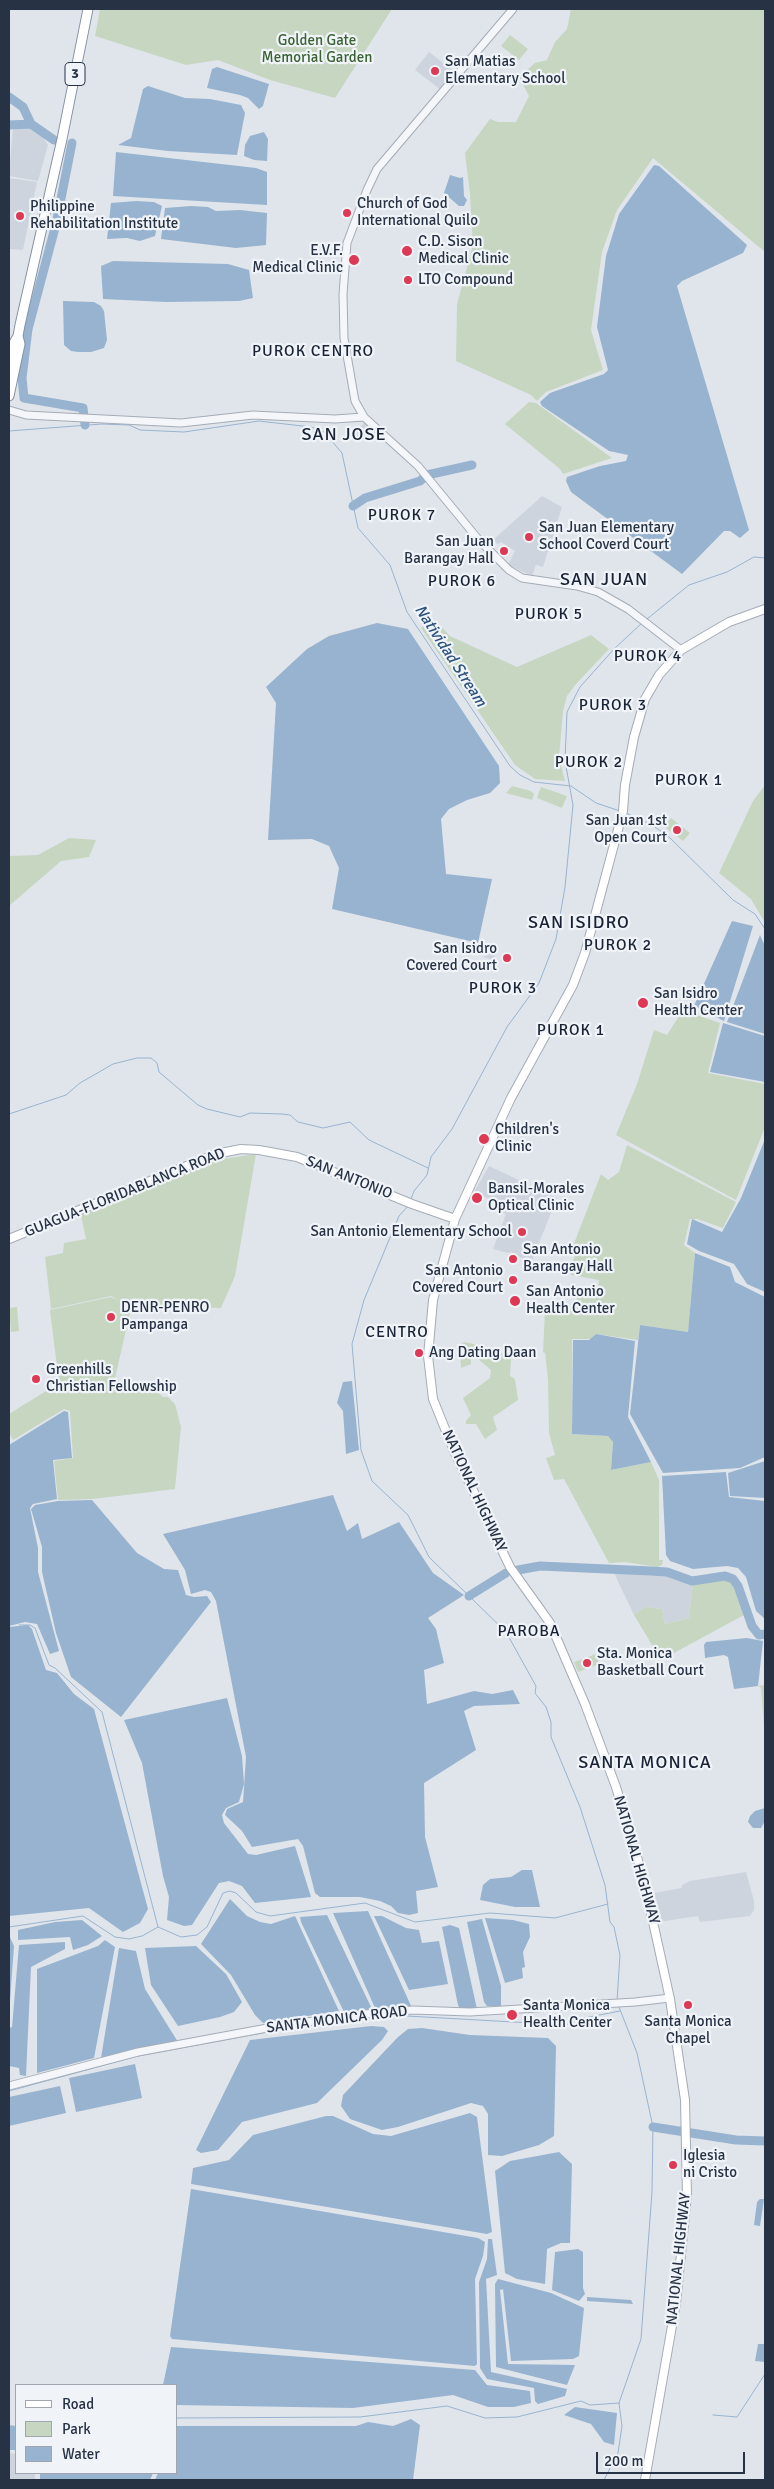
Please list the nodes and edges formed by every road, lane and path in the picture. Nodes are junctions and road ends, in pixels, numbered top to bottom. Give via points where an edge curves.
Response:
1 (88, 9) edge
2 (513, 9) edge
3 (18, 336) junction
4 (9, 365) edge
5 (9, 396) edge
6 (9, 410) edge
7 (364, 417) junction
8 (765, 609) edge
9 (681, 650) junction
10 (241, 1149) joint
11 (455, 1219) junction
12 (9, 1239) edge
13 (670, 1998) junction
14 (9, 2086) edge
15 (645, 2480) edge

1 - 3 highway, 3
2 - 7 street via 377,168 347,243 344,338 355,401
3 - 4 highway, 3
3 - 5 highway, 3 via 20,344
6 - 7 street via 26,415 181,423 253,415 334,419
7 - 9 street via 426,475 478,538 515,574 591,589 621,604
8 - 9 main road, NATIONAL HIGHWAY via 729,622
9 - 11 main road, NATIONAL HIGHWAY via 659,675 644,703 625,785 622,813 585,953 573,984 511,1098
10 - 11 main road, SAN ANTONIO via 297,1157
10 - 12 main road, GUAGUA-FLORIDABLANCA ROAD via 216,1154
11 - 13 main road, NATIONAL HIGHWAY via 433,1300 428,1356 433,1399 500,1549 550,1623 585,1704 616,1787 651,1904
13 - 14 street, SANTA MONICA ROAD via 470,2012 413,2010 365,2014 278,2026 138,2052
13 - 15 main road, NATIONAL HIGHWAY via 686,2110 687,2194 676,2303

